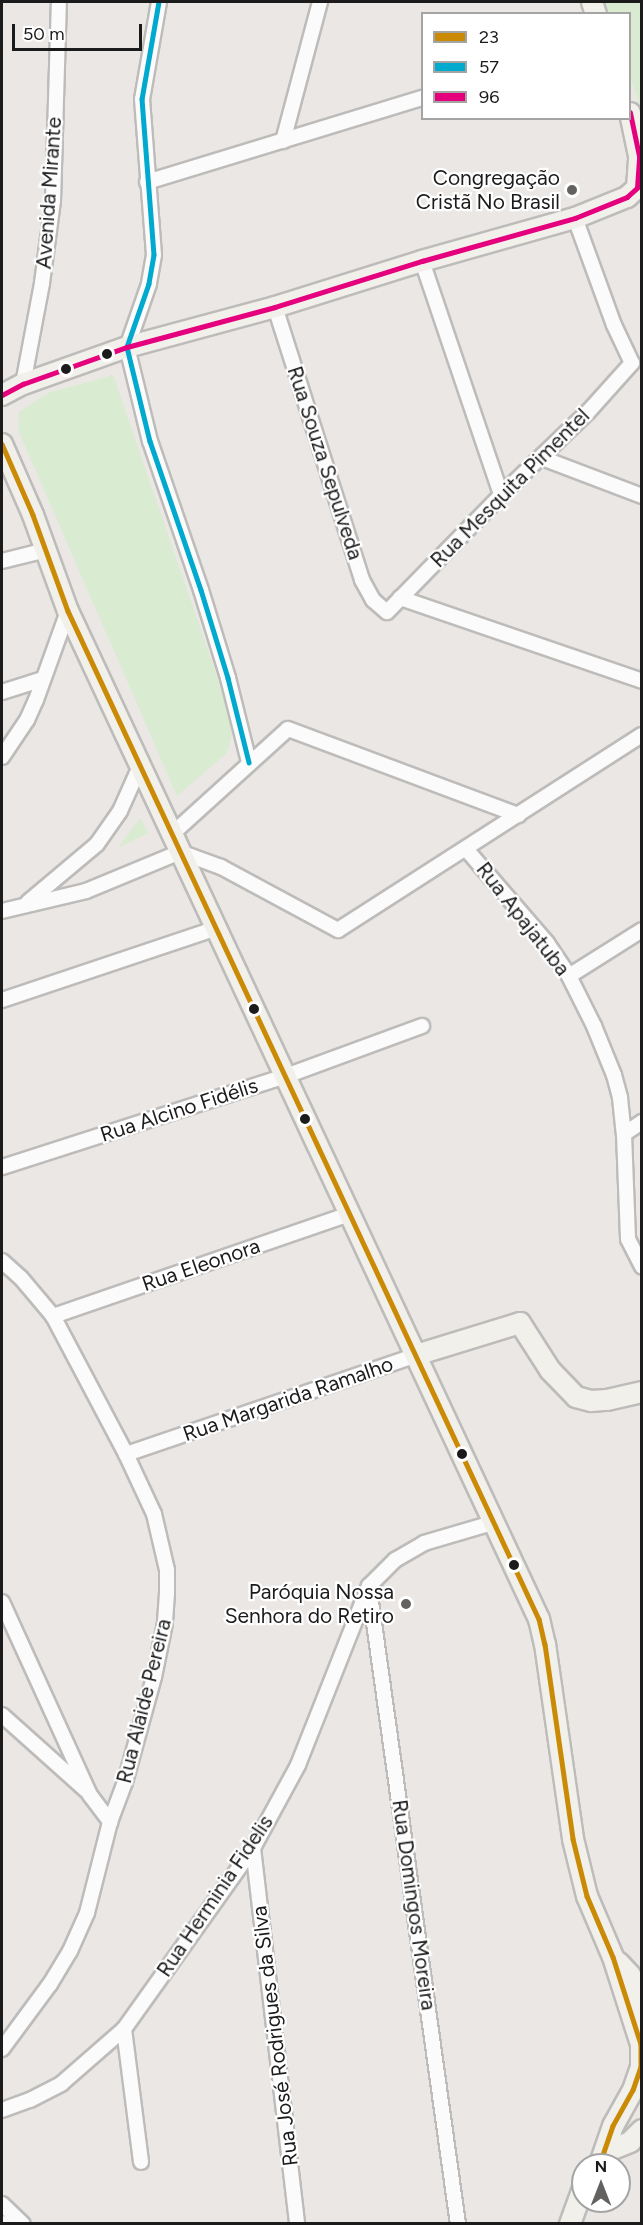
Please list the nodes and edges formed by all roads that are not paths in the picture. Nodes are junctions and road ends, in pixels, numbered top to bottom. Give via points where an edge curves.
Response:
1 (59, 2) edge
2 (159, 2) edge
3 (320, 2) edge
4 (421, 99) edge
5 (631, 118) edge
6 (283, 141) junction
7 (147, 182) junction
8 (575, 218) junction
9 (422, 261) junction
10 (275, 307) junction
11 (127, 346) junction
12 (637, 363) edge
13 (23, 384) junction
14 (2, 395) edge
15 (2, 444) edge
16 (542, 458) junction
17 (501, 495) junction
18 (642, 496) edge
19 (46, 550) junction
20 (2, 561) edge
21 (400, 598) junction
22 (68, 611) junction
23 (387, 612) joint
24 (43, 678) junction
25 (642, 681) edge
26 (2, 692) edge
27 (642, 735) edge
28 (2, 757) edge
29 (249, 762) junction
30 (141, 764) junction
31 (518, 815) junction
32 (176, 843) junction
33 (466, 849) junction
34 (26, 903) junction
35 (2, 910) edge
36 (214, 929) junction
37 (642, 930) edge
38 (569, 976) junction
39 (2, 1000) edge
40 (422, 1026) dead end
41 (286, 1076) junction
42 (642, 1122) edge
43 (624, 1134) junction
44 (2, 1167) edge
45 (350, 1214) junction
46 (2, 1261) edge
47 (642, 1267) edge
48 (53, 1316) junction
49 (416, 1356) junction
50 (642, 1392) edge
51 (126, 1454) junction
52 (492, 1523) junction
53 (369, 1586) junction
54 (2, 1602) edge
55 (2, 1715) edge
56 (90, 1794) junction
57 (110, 1822) junction
58 (253, 1848) junction
59 (613, 1957) junction
60 (642, 1998) edge
61 (124, 2029) junction
62 (2, 2049) edge
63 (640, 2083) edge
64 (2, 2110) edge
65 (642, 2130) edge
66 (604, 2153) edge
67 (612, 2153) edge
68 (141, 2162) dead end
69 (2, 2204) edge
70 (23, 2223) edge
71 (297, 2223) edge
72 (458, 2223) edge

1 - 13 street, Avenida Mirante via 53,201
2 - 7 street via 142,99
3 - 6 street
4 - 6 street
5 - 8 street via 639,156 637,188 627,197
6 - 7 street
7 - 11 street via 154,255 149,284
8 - 9 street
8 - 12 street via 614,325
9 - 10 street
9 - 17 street
10 - 11 street
10 - 23 street, Rua Souza Sepulveda via 362,580 373,600
11 - 13 street
11 - 29 street via 150,441 201,590
12 - 16 street, Rua Mesquita Pimentel
13 - 14 street
15 - 19 street
16 - 17 street, Rua Mesquita Pimentel
16 - 18 street
17 - 21 street, Rua Mesquita Pimentel
19 - 20 street
19 - 22 street
21 - 23 street, Rua Mesquita Pimentel
21 - 25 street
22 - 24 street
22 - 30 street
24 - 26 street
24 - 28 street via 27,720
27 - 31 street
29 - 31 street via 288,729
29 - 32 street
30 - 32 street
30 - 34 street via 120,811 96,844
31 - 33 street
32 - 33 street via 339,930
32 - 34 street via 86,891
32 - 36 street
33 - 38 street, Rua Apajatuba via 547,943
34 - 35 street
36 - 39 street
36 - 41 street
37 - 38 street
38 - 43 street, Rua Apajatuba via 614,1075
40 - 41 street, Rua Alcino Fidélis
41 - 44 street, Rua Alcino Fidélis
41 - 45 street
42 - 43 street
43 - 47 street, Rua Apajatuba via 628,1239
45 - 48 street, Rua Eleonora
45 - 49 street
46 - 48 street, Rua Alaide Pereira
48 - 51 street, Rua Alaide Pereira
49 - 50 street, Rua Margarida Ramalho via 520,1323 550,1370 576,1397 607,1400
49 - 51 street, Rua Margarida Ramalho
49 - 52 street
51 - 57 street, Rua Alaide Pereira via 154,1514 167,1570 167,1593 154,1677
52 - 53 street, Rua Herminia Fidelis via 424,1543 395,1560
52 - 59 street via 539,1619 573,1839 587,1896
53 - 58 street, Rua Herminia Fidelis via 298,1765
53 - 72 street, Rua Domingos Moreira
54 - 56 street
55 - 56 street
56 - 57 street
57 - 62 street, Rua Alaide Pereira via 87,1913 70,1951
58 - 61 street, Rua Herminia Fidelis
58 - 71 street, Rua José Rodrigues da Silva
59 - 60 street via 630,1975
59 - 63 street via 639,2030
61 - 64 street, Rua Herminia Fidelis via 61,2084
61 - 68 street
63 - 66 street via 613,2126
65 - 67 street
69 - 70 street

